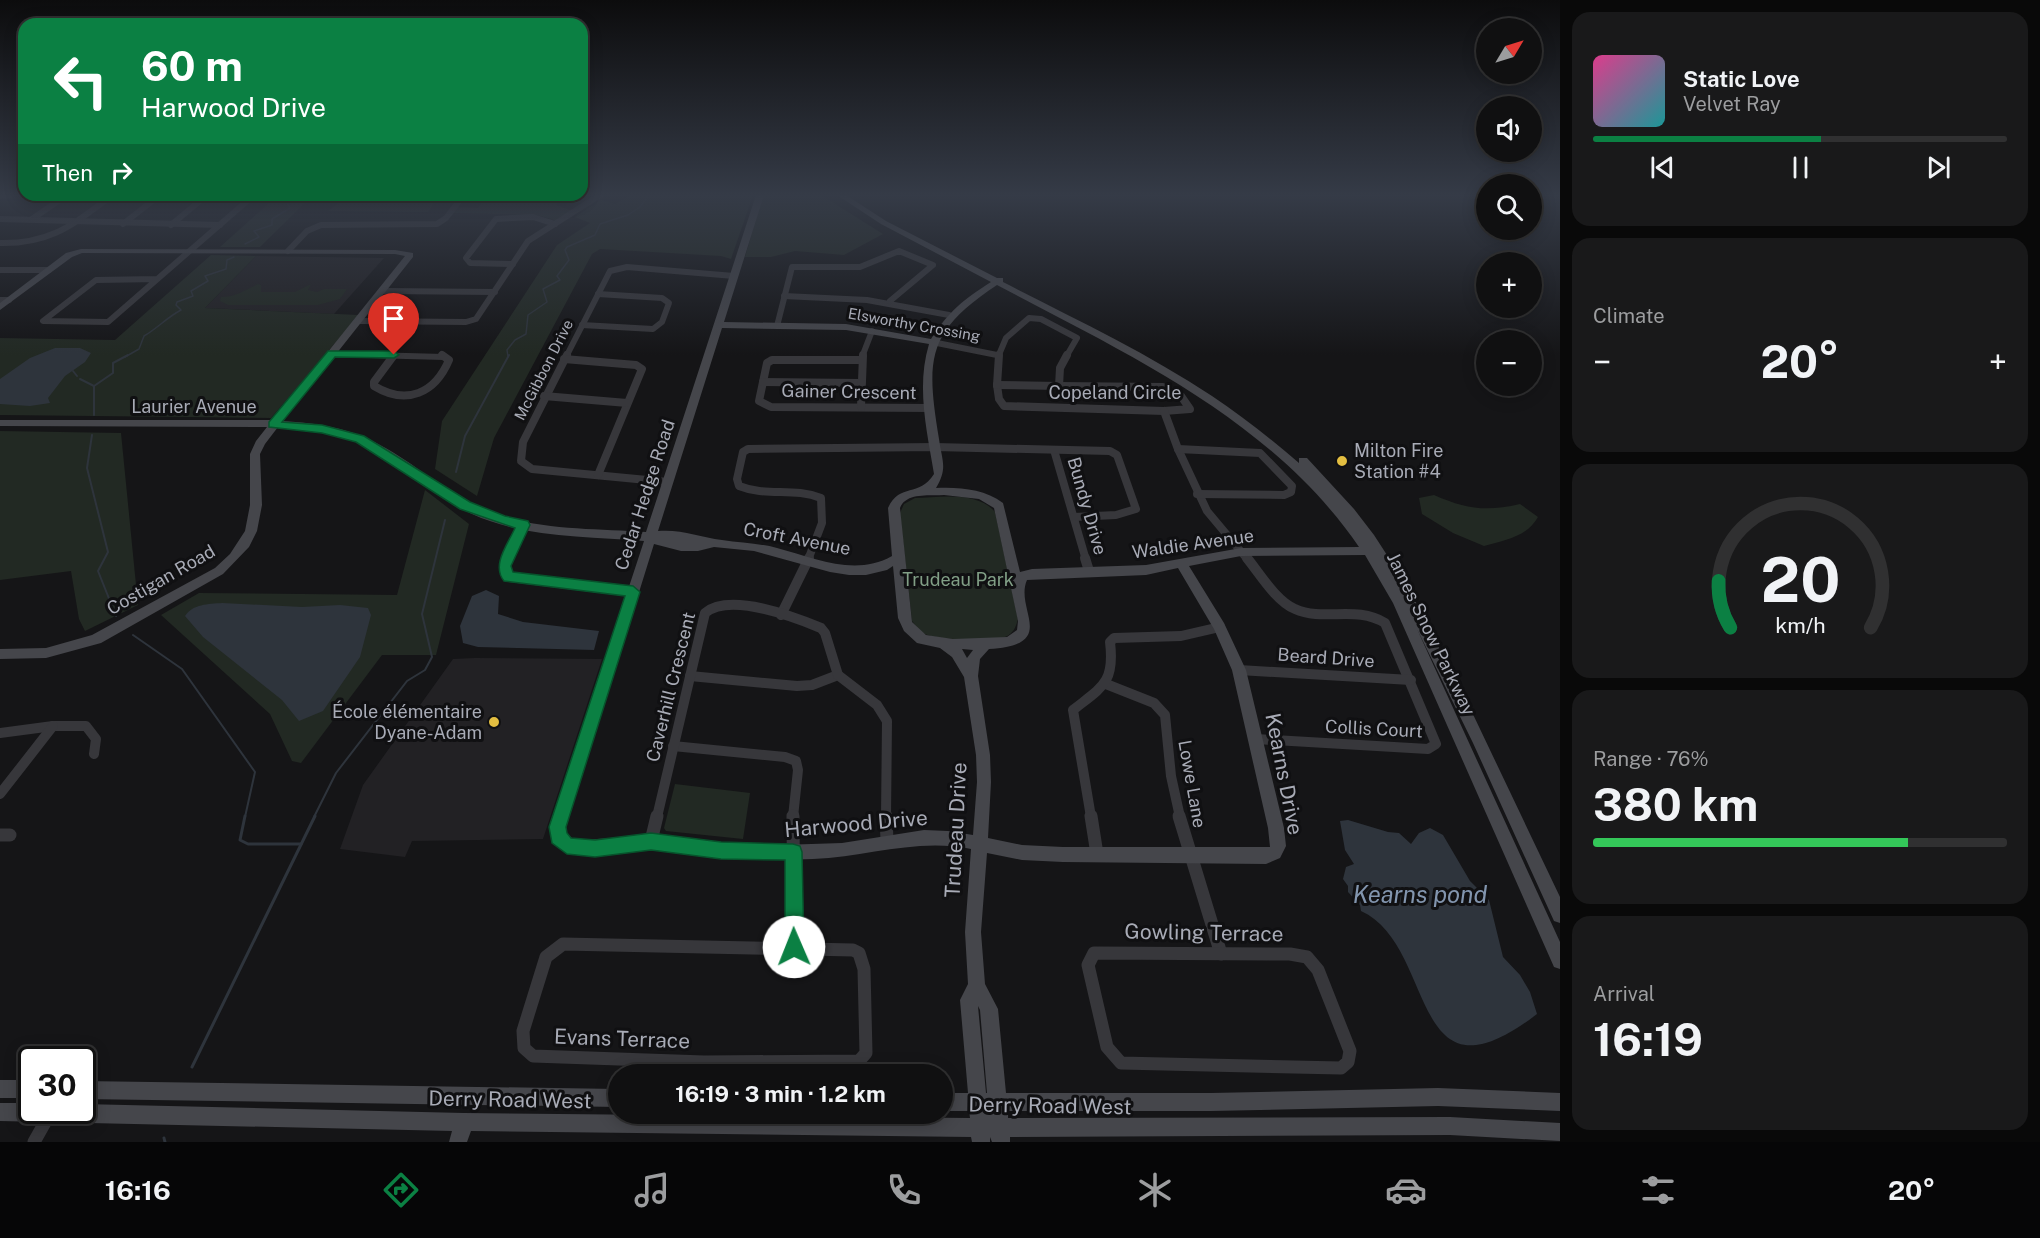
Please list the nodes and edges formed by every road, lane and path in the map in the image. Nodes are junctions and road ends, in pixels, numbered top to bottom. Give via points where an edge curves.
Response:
1 (193, 248) edge
2 (291, 248) edge
3 (473, 248) edge
4 (523, 248) edge
5 (744, 248) edge
6 (934, 248) edge
7 (942, 248) edge
8 (190, 251) junction
9 (288, 251) junction
10 (513, 264) junction
11 (0, 270) edge
12 (49, 270) junction
13 (735, 276) junction
14 (157, 279) junction
15 (1000, 280) junction
16 (383, 291) junction
17 (495, 291) junction
18 (598, 294) junction
19 (784, 296) junction
20 (5, 300) edge
21 (890, 301) junction
22 (0, 307) edge
23 (949, 315) junction
24 (359, 321) junction
25 (582, 325) junction
26 (719, 325) junction
27 (777, 326) junction
28 (872, 331) junction
29 (932, 342) junction
30 (332, 354) junction
31 (394, 355) junction
32 (997, 355) junction
33 (564, 359) junction
34 (861, 360) junction
35 (762, 382) junction
36 (860, 383) junction
37 (997, 385) junction
38 (1059, 386) junction
39 (544, 396) junction
40 (627, 403) junction
41 (861, 407) junction
42 (930, 408) junction
43 (1164, 411) junction
44 (0, 423) edge
45 (273, 424) junction
46 (935, 447) junction
47 (1178, 449) junction
48 (1053, 450) junction
49 (939, 474) junction
50 (598, 475) junction
51 (668, 482) junction
52 (922, 493) junction
53 (959, 493) junction
54 (1197, 494) junction
55 (1074, 518) junction
56 (523, 525) junction
57 (651, 537) junction
58 (1375, 550) junction
59 (1241, 552) junction
60 (1011, 556) junction
61 (898, 558) junction
62 (806, 561) junction
63 (1182, 565) junction
64 (873, 570) junction
65 (1047, 572) junction
66 (1089, 572) junction
67 (901, 585) junction
68 (1018, 587) junction
69 (633, 592) junction
70 (781, 615) junction
71 (1220, 627) junction
72 (942, 642) junction
73 (987, 643) junction
74 (2, 656) edge
75 (1239, 669) junction
76 (838, 675) junction
77 (690, 676) junction
78 (971, 676) junction
79 (1411, 680) junction
80 (1106, 684) junction
81 (53, 726) junction
82 (0, 733) edge
83 (1256, 739) junction
84 (673, 746) junction
85 (94, 754) dead end
86 (0, 794) edge
87 (560, 840) joint
88 (651, 841) junction
89 (887, 841) junction
90 (978, 844) junction
91 (793, 852) junction
92 (1097, 854) junction
93 (1189, 855) junction
94 (1560, 915) edge
95 (794, 947) junction
96 (1221, 954) junction
97 (1560, 961) edge
98 (977, 986) junction
99 (0, 1089) edge
100 (18, 1089) edge
101 (96, 1090) edge
102 (608, 1098) edge
103 (953, 1102) edge
104 (978, 1102) junction
105 (998, 1102) junction
106 (1560, 1102) edge
107 (0, 1112) edge
108 (18, 1112) edge
109 (96, 1114) edge
110 (464, 1122) junction
111 (44, 1124) edge
112 (1560, 1132) edge
113 (981, 1135) edge
114 (1000, 1135) edge
115 (34, 1142) edge
116 (458, 1142) edge

1 - 8 street
2 - 9 street
3 - 10 street via 466,258 470,263
4 - 10 street
5 - 13 street, Cedar Hedge Road
6 - 15 street, James Snow Parkway
7 - 15 street, James Snow Parkway
8 - 9 street
8 - 12 street via 81,251
8 - 14 street
9 - 16 street, Costigan Road via 408,254 408,260
10 - 17 street
11 - 12 street
12 - 20 street
13 - 18 street, McGibbon Drive via 621,267 608,272
13 - 26 street, Cedar Hedge Road
14 - 14 street via 96,280 43,321 108,322
15 - 23 street
15 - 58 street, James Snow Parkway via 1175,376 1244,421 1290,459
16 - 17 street
16 - 24 street, Costigan Road
17 - 24 street via 471,321
18 - 25 street, McGibbon Drive
18 - 25 street via 662,298 669,303 662,322 653,329
19 - 21 street
19 - 21 street via 790,269 795,266 860,267 899,251 933,265
19 - 27 street
20 - 22 street
21 - 23 street
23 - 29 street
24 - 30 street, Costigan Road
25 - 33 street, McGibbon Drive
26 - 27 street, Elsworthy Crossing
26 - 51 street, Cedar Hedge Road
27 - 28 street, Elsworthy Crossing
28 - 29 street, Elsworthy Crossing
28 - 34 street
29 - 32 street, Elsworthy Crossing
29 - 42 street via 927,384
30 - 31 street
30 - 45 street, Costigan Road
31 - 31 street via 374,386 414,396 428,392 449,360 442,355
32 - 37 street
32 - 38 street via 1009,334 1022,322 1041,319 1078,340 1060,365
33 - 39 street, McGibbon Drive
33 - 40 street via 640,367 643,370
34 - 35 street, Gainer Crescent via 772,360 767,363
34 - 36 street
35 - 36 street
35 - 41 street, Gainer Crescent via 759,401 766,406
36 - 41 street
37 - 38 street, Copeland Circle
37 - 43 street, Copeland Circle via 999,399 1008,407
38 - 43 street, Copeland Circle via 1163,387 1181,396 1190,409
39 - 40 street
39 - 50 street, McGibbon Drive via 523,442 521,461 532,469
40 - 50 street
41 - 42 street, Gainer Crescent
42 - 46 street
43 - 47 street
44 - 45 street, Laurier Avenue
45 - 56 street, Laurier Avenue via 322,429 360,439 465,506
45 - 74 street, Costigan Road via 255,454 255,527 246,544 219,571 96,639 46,653
46 - 48 street
46 - 49 street
46 - 62 street via 745,450 736,479 739,486 823,500 822,528
47 - 54 street
47 - 54 street via 1260,453 1292,486 1291,492 1284,495
48 - 55 street, Bundy Drive
48 - 55 street via 1110,451 1117,455 1136,504 1129,512 1116,515
49 - 52 street, Trudeau Drive
49 - 53 street
50 - 51 street, McGibbon Drive
51 - 57 street, Cedar Hedge Road
52 - 53 street, Trudeau Drive
52 - 61 street, Trudeau Drive via 905,495 895,504
53 - 60 street, Trudeau Drive via 981,495 999,506
54 - 59 street
55 - 66 street, Bundy Drive
56 - 57 street, Laurier Avenue
56 - 69 street via 505,566 509,577
57 - 62 street, Croft Avenue via 660,543 761,548
57 - 69 street, Cedar Hedge Road
58 - 59 street, Waldie Avenue
58 - 94 street, James Snow Parkway via 1399,580
58 - 97 street, James Snow Parkway
59 - 63 street, Waldie Avenue
59 - 79 street, Collis Court via 1291,608 1371,615 1382,620
60 - 65 street, Waldie Avenue via 1020,564
60 - 68 street, Trudeau Drive
61 - 64 street, Croft Avenue
61 - 67 street, Trudeau Drive
62 - 64 street, Croft Avenue
62 - 70 street
63 - 66 street, Waldie Avenue via 1129,572
63 - 71 street, Kearns Drive
64 - 67 street, Croft Avenue
65 - 66 street, Waldie Avenue
65 - 68 street, Waldie Avenue via 1023,576
67 - 72 street, Trudeau Drive via 908,627 925,640
68 - 73 street, Trudeau Drive via 1025,622 1023,632 1010,642
69 - 87 street, Cedar Hedge Road via 558,827
70 - 76 street, Caverhill Crescent via 824,631
70 - 77 street, Caverhill Crescent via 727,604 710,607 705,613
71 - 75 street, Kearns Drive
71 - 80 street via 1164,638 1114,638 1110,642 1112,659
72 - 73 street, Trudeau Drive
72 - 78 street, Trudeau Drive via 958,654
73 - 78 street, Trudeau Drive via 974,657
75 - 79 street, Beard Drive
75 - 83 street, Kearns Drive
76 - 77 street via 797,686
76 - 89 street via 877,705 886,721
77 - 84 street, Caverhill Crescent
78 - 90 street, Trudeau Drive via 984,782
79 - 83 street, Collis Court via 1436,740 1432,749
80 - 92 street via 1073,710
80 - 93 street, Lowe Lane via 1154,704 1165,715 1170,773
81 - 82 street
81 - 85 street via 86,726 96,739
81 - 86 street
83 - 93 street, Kearns Drive via 1276,828 1275,853
84 - 88 street, Caverhill Crescent
84 - 91 street via 796,760
87 - 88 street, Harwood Drive via 567,846 595,848
88 - 91 street, Harwood Drive via 721,850
89 - 90 street, Harwood Drive via 939,837
89 - 91 street, Harwood Drive via 845,849
90 - 92 street, Kearns Drive via 1033,853
90 - 98 street, Trudeau Drive via 973,932
91 - 95 street
92 - 93 street, Kearns Drive
93 - 96 street, Lowe Lane
95 - 95 street, Evans Terrace via 844,949 859,954 864,969 867,1045 859,1060 540,1058 524,1048 523,1031 546,957 562,944
96 - 96 street, Gowling Terrace via 1308,957 1318,970 1350,1051 1346,1065 1128,1065 1109,1052 1088,965 1091,956
98 - 104 street, Trudeau Drive via 969,1000
98 - 105 street, Trudeau Drive via 989,1009
99 - 100 street
101 - 102 street, Derry Road West
103 - 104 street, Derry Road West
104 - 105 street, Derry Road West
104 - 113 street, Trudeau Drive
105 - 106 street, Derry Road West via 1438,1097
105 - 114 street, Trudeau Drive
107 - 108 street, Derry Road West
109 - 110 street, Derry Road West
110 - 113 street, Derry Road West
110 - 116 street
111 - 115 street
112 - 114 street, Derry Road West via 1450,1126
113 - 114 street, Derry Road West

